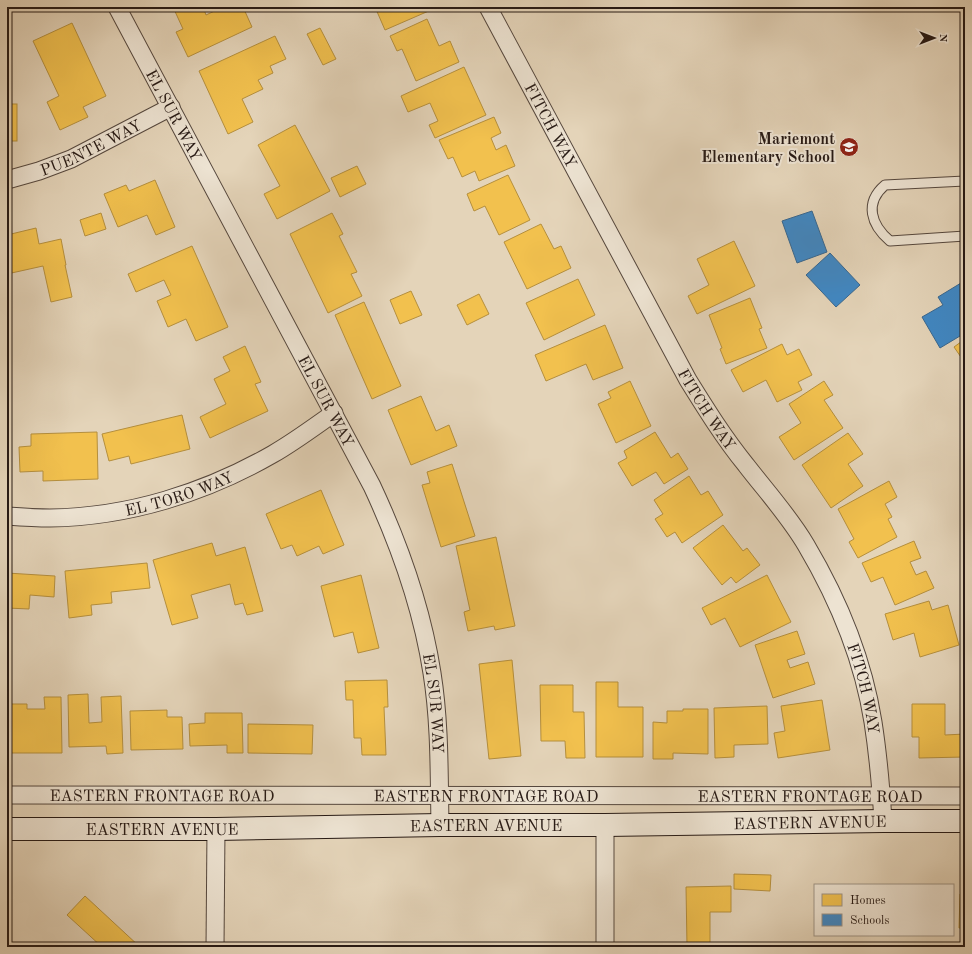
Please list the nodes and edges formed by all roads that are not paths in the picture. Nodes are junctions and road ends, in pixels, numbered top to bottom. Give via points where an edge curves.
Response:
1 (117, 7) edge
2 (488, 7) edge
3 (171, 107) junction
4 (7, 180) edge
5 (965, 180) edge
6 (965, 236) edge
7 (334, 413) junction
8 (7, 516) edge
9 (7, 795) edge
10 (440, 796) junction
11 (881, 796) junction
12 (965, 796) edge
13 (883, 821) junction
14 (965, 821) edge
15 (440, 825) junction
16 (606, 825) junction
17 (7, 829) edge
18 (216, 829) junction
19 (214, 947) edge
20 (605, 947) edge

1 - 3 street, EL SUR WAY
2 - 11 street, FITCH WAY via 688,380 715,423 790,521 830,589 861,670 873,720
3 - 4 street, PUENTE WAY via 71,159
3 - 7 street, EL SUR WAY
5 - 6 lane via 885,185 876,192 872,205 874,222 890,241
7 - 8 street, EL TORO WAY via 274,454 232,476 189,494 97,514 50,518
7 - 10 street, EL SUR WAY via 391,526 419,608 433,680 439,738
9 - 10 street, EASTERN FRONTAGE ROAD
10 - 11 street, EASTERN FRONTAGE ROAD
10 - 15 street, EL SUR WAY
11 - 12 street, EASTERN FRONTAGE ROAD
11 - 13 street, FITCH WAY
13 - 14 main road, EASTERN AVENUE
13 - 16 main road, EASTERN AVENUE
15 - 16 main road, EASTERN AVENUE
15 - 18 main road, EASTERN AVENUE
16 - 20 street
17 - 18 main road, EASTERN AVENUE
18 - 19 street

